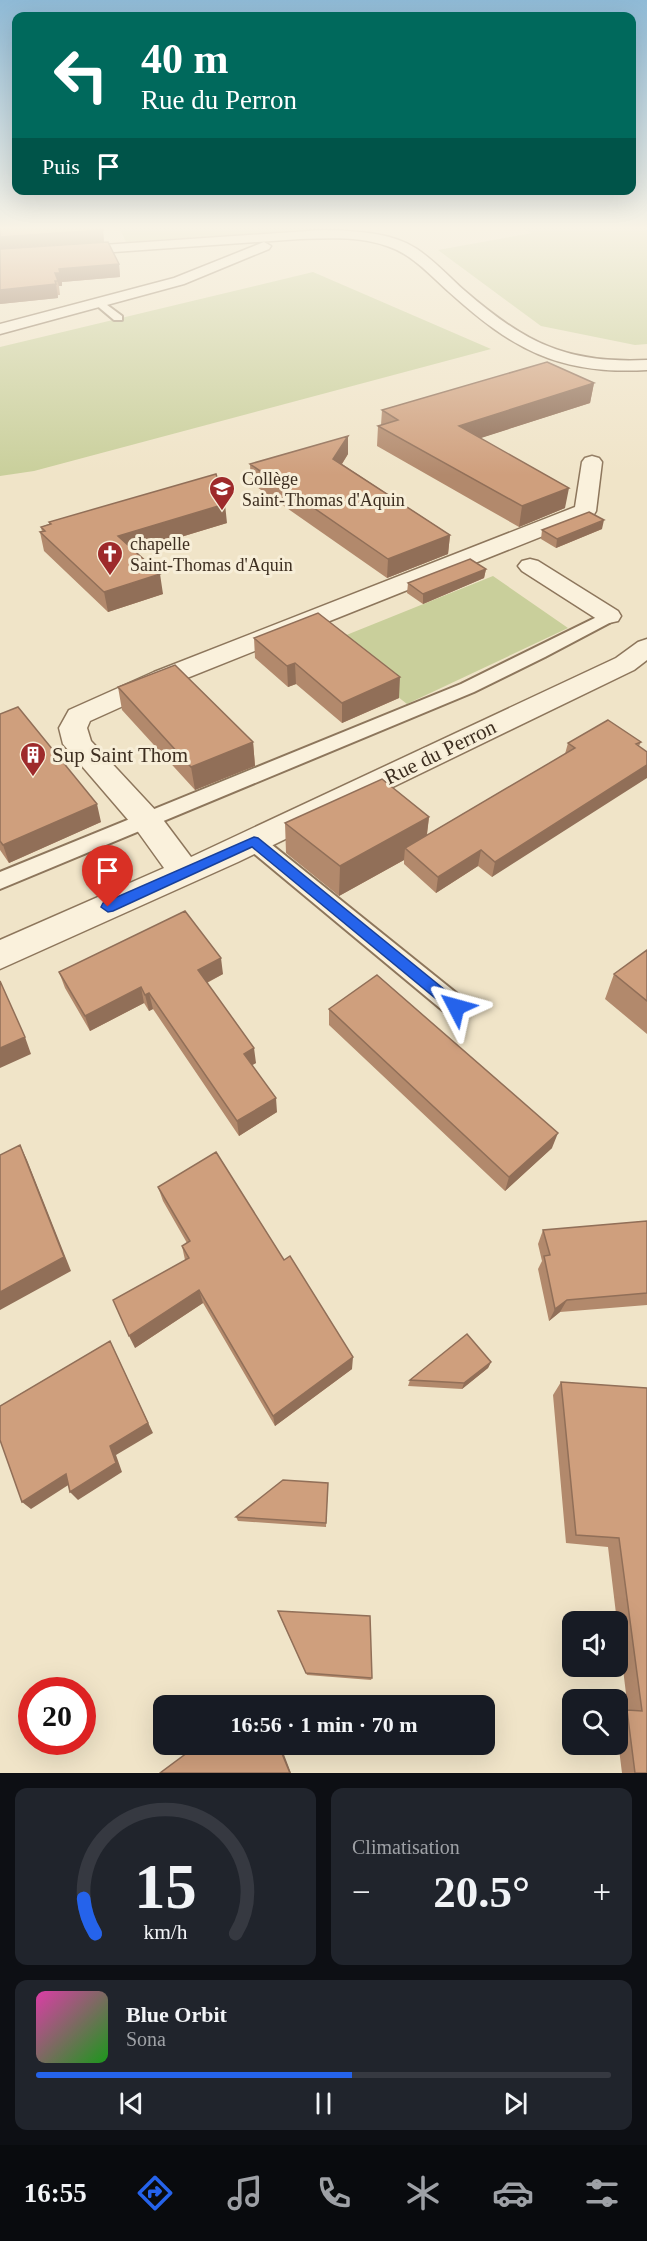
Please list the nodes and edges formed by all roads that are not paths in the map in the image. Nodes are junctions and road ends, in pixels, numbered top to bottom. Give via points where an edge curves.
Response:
1 (71, 310) edge
2 (108, 310) edge
3 (481, 310) edge
4 (118, 318) dead end
5 (0, 329) edge
6 (647, 365) edge
7 (592, 462) dead end
8 (513, 558) junction
9 (609, 616) joint
10 (647, 647) edge
11 (147, 821) junction
12 (254, 842) junction
13 (185, 873) junction
14 (0, 881) edge
15 (0, 955) edge
16 (456, 1007) dead end

1 - 5 street
2 - 4 lane
3 - 6 street via 525,343 583,362
7 - 8 street via 585,511
8 - 9 street
8 - 11 street via 182,670 79,716 73,728 77,744
9 - 11 lane via 421,708 304,753
10 - 12 street, Rue du Perron via 625,664
11 - 13 street
11 - 14 lane
12 - 13 street, Rue du Perron
12 - 16 lane
13 - 15 street, Rue du Perron

